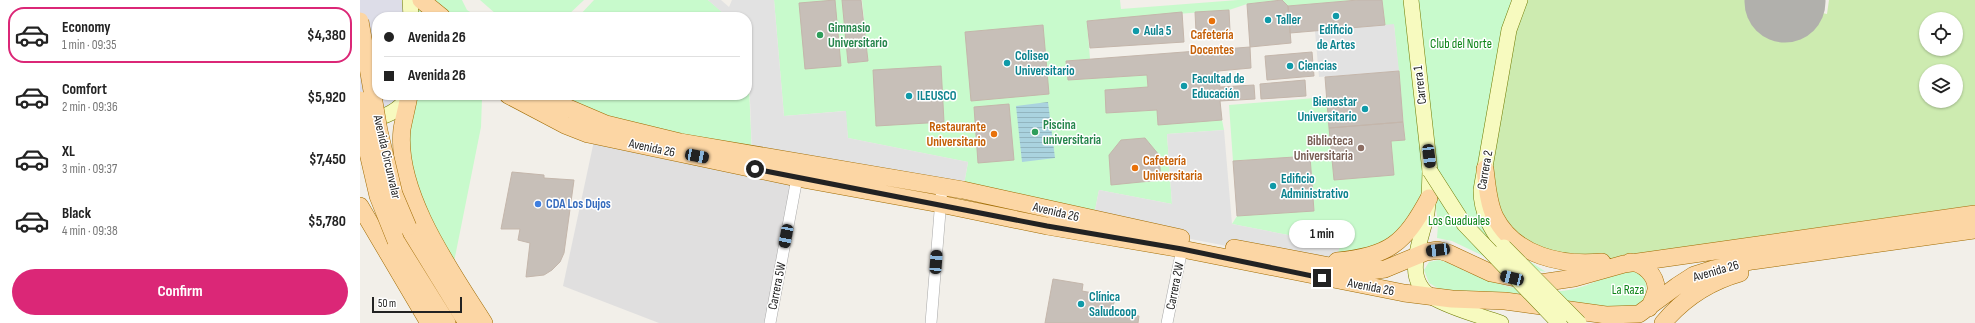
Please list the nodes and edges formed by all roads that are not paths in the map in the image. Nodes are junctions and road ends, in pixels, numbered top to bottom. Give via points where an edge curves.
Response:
1 (410, 0) edge
2 (421, 0) edge
3 (1411, 0) edge
4 (1509, 0) edge
5 (1520, 0) edge
6 (411, 12) edge
7 (436, 12) edge
8 (360, 21) edge
9 (1509, 30) junction
10 (372, 90) edge
11 (360, 100) edge
12 (374, 100) edge
13 (406, 100) edge
14 (409, 100) edge
15 (518, 100) edge
16 (550, 100) edge
17 (360, 118) edge
18 (1485, 169) junction
19 (1430, 171) junction
20 (797, 178) junction
21 (942, 187) junction
22 (1429, 198) junction
23 (940, 204) junction
24 (361, 210) edge
25 (1975, 214) edge
26 (1975, 230) edge
27 (1182, 249) junction
28 (1818, 252) junction
29 (1415, 256) junction
30 (1635, 262) junction
31 (1317, 264) junction
32 (1431, 297) junction
33 (1646, 315) edge
34 (428, 323) edge
35 (447, 323) edge
36 (467, 323) edge
37 (484, 323) edge
38 (770, 323) edge
39 (931, 323) edge
40 (1167, 323) edge
41 (1501, 323) edge
42 (1559, 323) edge
43 (1579, 323) edge
44 (1663, 323) edge

1 - 6 main road
2 - 7 main road
3 - 19 main road, Carrera 1
4 - 9 main road, Carrera 2
5 - 9 main road, Carrera 2
8 - 10 main road, Avenida Circunvalar, bridge
9 - 18 main road, Carrera 2
11 - 35 main road, Avenida Circunvalar, bridge via 365,140 378,196 396,240
12 - 36 main road, Avenida Circunvalar, bridge via 394,194 408,228
13 - 17 main road via 386,116
14 - 37 main road via 402,130 403,162 410,188 421,217
15 - 20 main road, Avenida 26 via 588,134
16 - 21 main road, Avenida 26 via 606,124 673,140
18 - 30 main road via 1494,216 1505,233 1525,249 1565,263
18 - 43 main road, Carrera 2, bridge via 1481,202 1484,214 1504,247
19 - 22 main road, Carrera 1
19 - 42 main road, bridge via 1464,224
20 - 23 main road, Avenida 26
20 - 38 street, Carrera 5W
21 - 23 street
21 - 31 main road, Avenida 26 via 1101,222
22 - 29 main road, Carrera 1
22 - 31 main road via 1404,238 1384,252
23 - 27 main road, Avenida 26 via 1047,226
23 - 39 street
24 - 34 main road
25 - 30 main road, Avenida 26
26 - 28 main road, Avenida 26
27 - 32 main road, Avenida 26
27 - 40 street, Carrera 2W
28 - 33 main road, Avenida 26 via 1752,261 1694,275 1676,286
28 - 44 main road via 1784,264 1742,272 1706,285 1691,295
29 - 30 main road, Avenida 26 via 1438,250 1492,273 1540,283 1574,278 1603,268
29 - 31 main road, Avenida 26 via 1385,269 1370,271
29 - 32 main road, Carrera 1 via 1415,274 1424,291
30 - 33 main road via 1649,272 1656,283
32 - 33 main road, Avenida 26 via 1505,301 1606,315
32 - 41 main road

